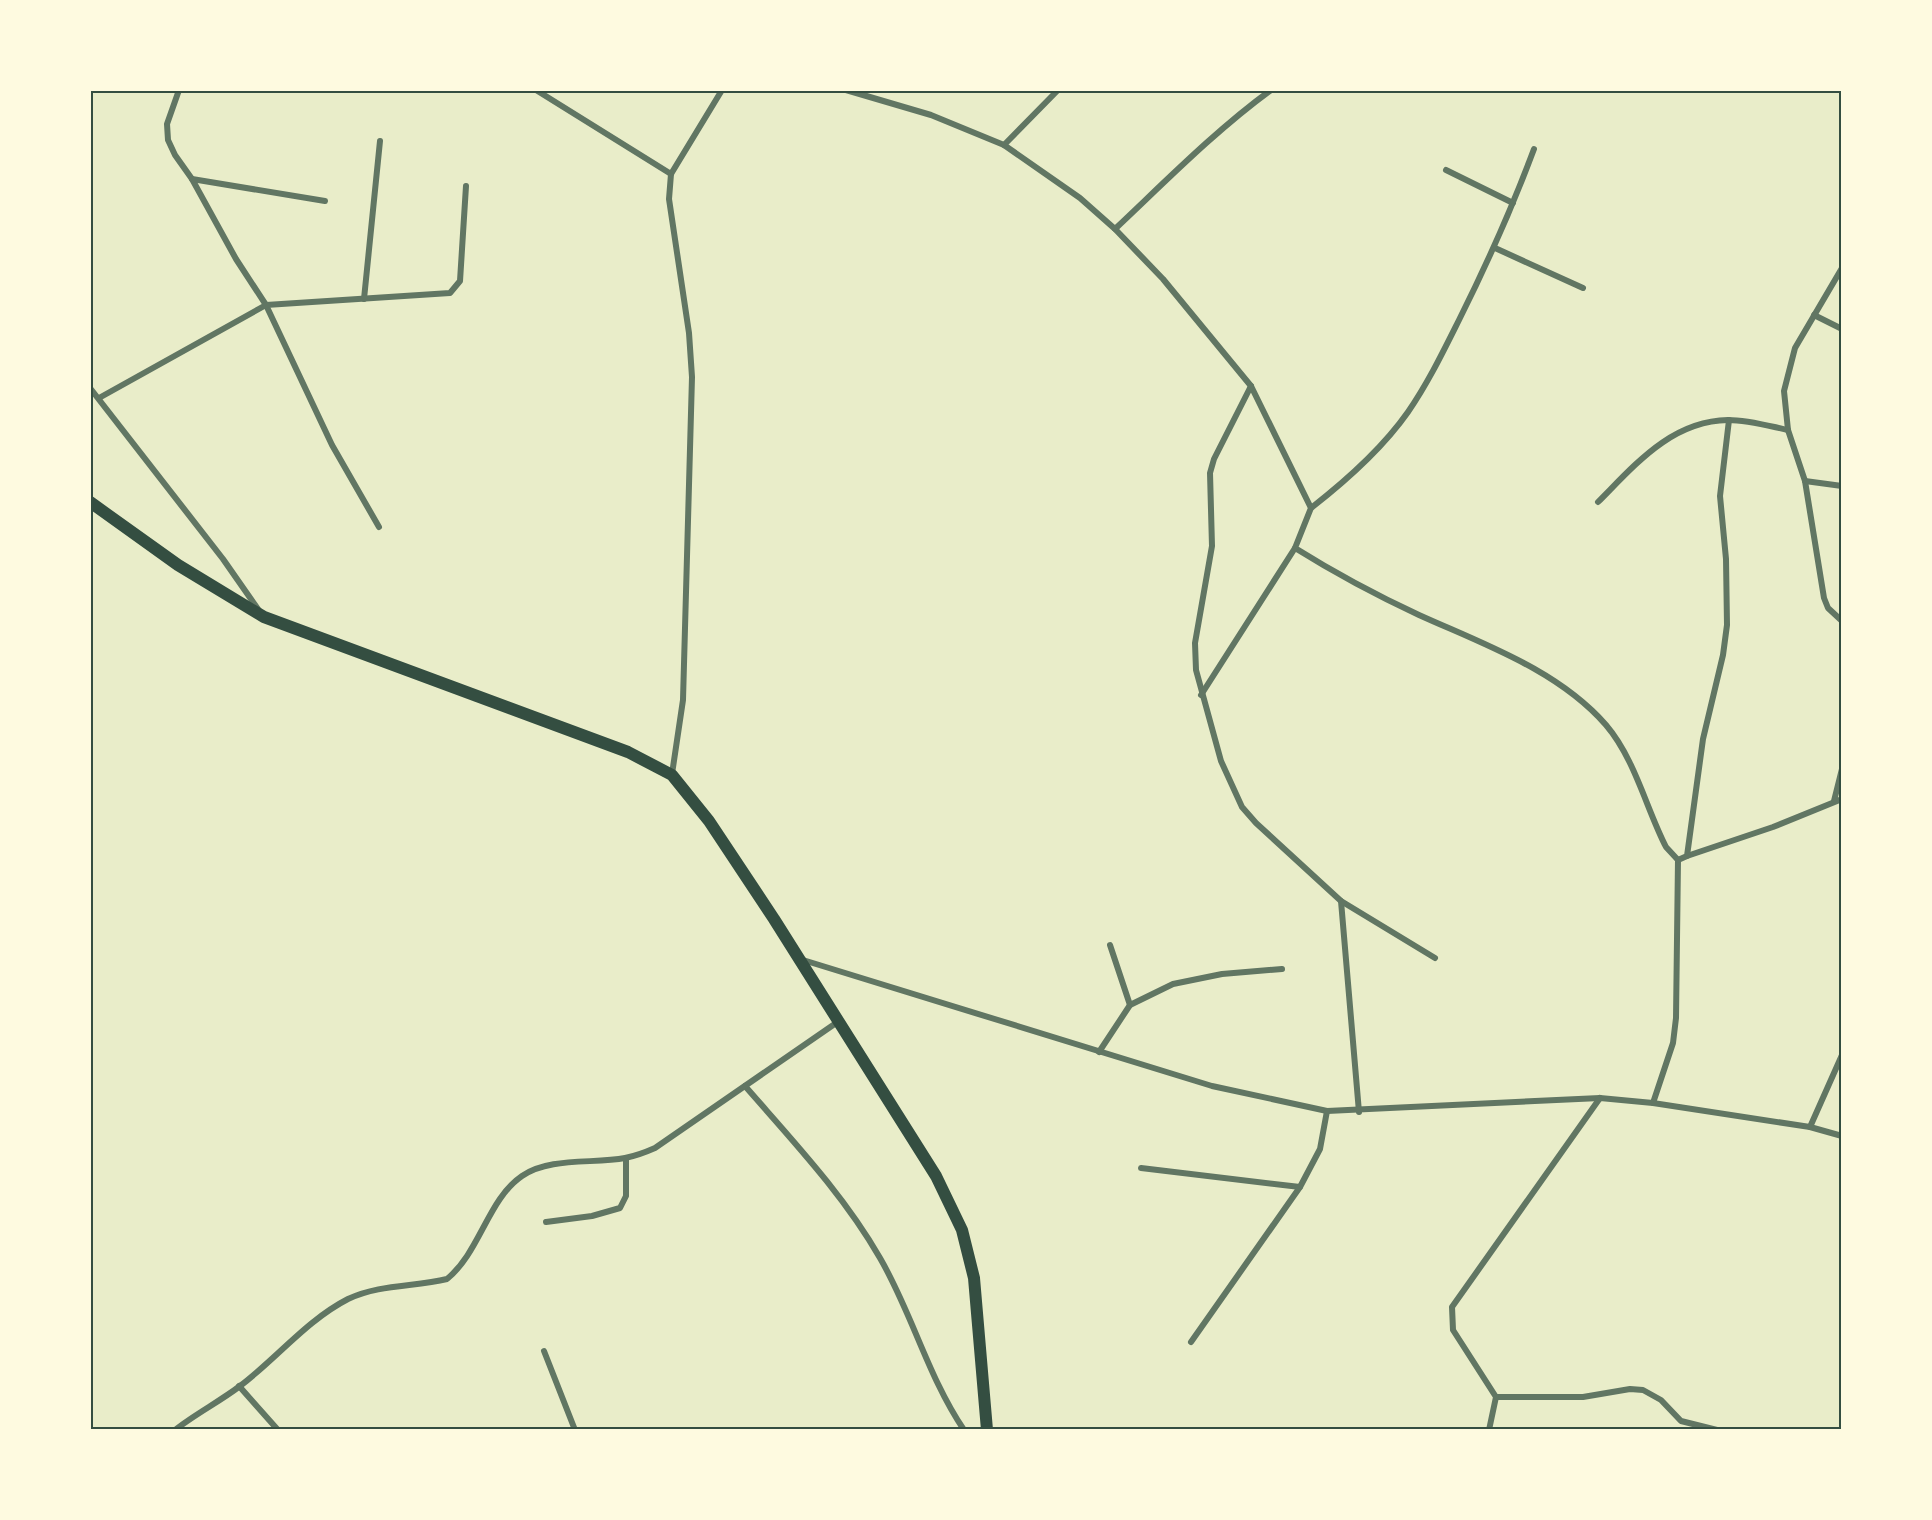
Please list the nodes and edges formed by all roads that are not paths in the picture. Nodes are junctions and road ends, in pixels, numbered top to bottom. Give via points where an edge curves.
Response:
1 (179, 90) edge
2 (536, 90) edge
3 (722, 90) edge
4 (846, 90) edge
5 (1058, 90) edge
6 (1271, 90) edge
7 (380, 141) dead end
8 (1004, 146) junction
9 (1534, 149) dead end
10 (1446, 170) dead end
11 (671, 174) junction
12 (192, 179) junction
13 (466, 186) dead end
14 (325, 201) dead end
15 (1514, 203) junction
16 (1115, 229) junction
17 (1495, 248) junction
18 (1842, 268) edge
19 (1583, 288) dead end
20 (364, 299) junction
21 (266, 305) junction
22 (1814, 315) junction
23 (1842, 329) edge
24 (1251, 386) junction
25 (90, 388) edge
26 (99, 398) junction
27 (1729, 420) junction
28 (1788, 430) junction
29 (1805, 481) junction
30 (1842, 486) edge
31 (90, 502) edge
32 (1598, 502) dead end
33 (1311, 508) junction
34 (379, 527) dead end
35 (1295, 548) junction
36 (264, 617) junction
37 (1842, 621) edge
38 (1201, 694) junction
39 (1842, 769) edge
40 (672, 774) junction
41 (1842, 799) edge
42 (1834, 801) junction
43 (1687, 856) junction
44 (1678, 860) junction
45 (1341, 901) junction
46 (1110, 945) dead end
47 (1435, 958) dead end
48 (798, 959) junction
49 (1282, 969) dead end
50 (1130, 1005) junction
51 (839, 1021) junction
52 (1099, 1052) junction
53 (1842, 1055) edge
54 (744, 1086) junction
55 (1600, 1098) junction
56 (1653, 1103) junction
57 (1327, 1111) junction
58 (1359, 1112) junction
59 (1810, 1128) junction
60 (1842, 1136) edge
61 (626, 1158) junction
62 (1142, 1168) dead end
63 (1300, 1187) junction
64 (546, 1222) dead end
65 (1191, 1341) dead end
66 (544, 1351) dead end
67 (239, 1386) junction
68 (1496, 1397) junction
69 (175, 1430) edge
70 (278, 1430) edge
71 (576, 1430) edge
72 (964, 1430) edge
73 (987, 1430) edge
74 (1489, 1430) edge
75 (1717, 1430) edge

1 - 12 street via 167,124 168,140
2 - 11 street
3 - 11 street
4 - 8 street via 930,115
5 - 8 street
6 - 16 street via 1198,149
7 - 20 street
8 - 16 street via 1080,198
9 - 15 street
10 - 15 street
11 - 40 street via 669,200 692,376 682,700
12 - 14 street
12 - 21 street
13 - 20 street via 460,281 455,290 446,294
15 - 17 street
16 - 24 street via 1170,287
17 - 19 street
17 - 33 street via 1430,377 1407,413 1378,449
18 - 22 street
20 - 21 street
21 - 26 street
21 - 34 street via 332,445
22 - 23 street
22 - 28 street via 1795,348 1784,391
24 - 33 street
24 - 38 street via 1210,473 1212,546 1195,643
25 - 26 street
26 - 36 street
27 - 28 street
27 - 32 street via 1698,423 1653,447
27 - 43 street via 1720,496 1727,626 1703,739
28 - 29 street
29 - 30 street
29 - 37 street via 1824,598 1828,608
31 - 36 main road via 178,565
33 - 35 street
35 - 38 street
35 - 44 street via 1367,590 1509,654 1587,707 1618,742 1662,838
36 - 40 main road via 628,752
38 - 45 street via 1221,761 1242,807
39 - 42 street
40 - 48 main road via 709,821
41 - 42 street
42 - 43 street
43 - 44 street
44 - 56 street via 1677,1018
45 - 47 street
45 - 58 street
46 - 50 street
48 - 51 main road
48 - 52 street
49 - 50 street via 1195,978
50 - 52 street
51 - 54 street
51 - 73 main road via 936,1176 962,1230 980,1319
52 - 57 street via 1212,1086
53 - 59 street
54 - 61 street via 655,1148
54 - 72 street via 834,1191 879,1256 909,1312 946,1402
55 - 56 street
55 - 58 street
55 - 68 street via 1452,1307 1453,1330
56 - 59 street
57 - 58 street
57 - 63 street via 1320,1149
59 - 60 street
61 - 64 street via 626,1196 620,1208
61 - 67 street via 552,1166 521,1176 503,1196 467,1258 447,1280 403,1284 348,1300
62 - 63 street
63 - 65 street
66 - 71 street
67 - 69 street
67 - 70 street
68 - 74 street
68 - 75 street via 1583,1397 1643,1390 1661,1400 1682,1421

